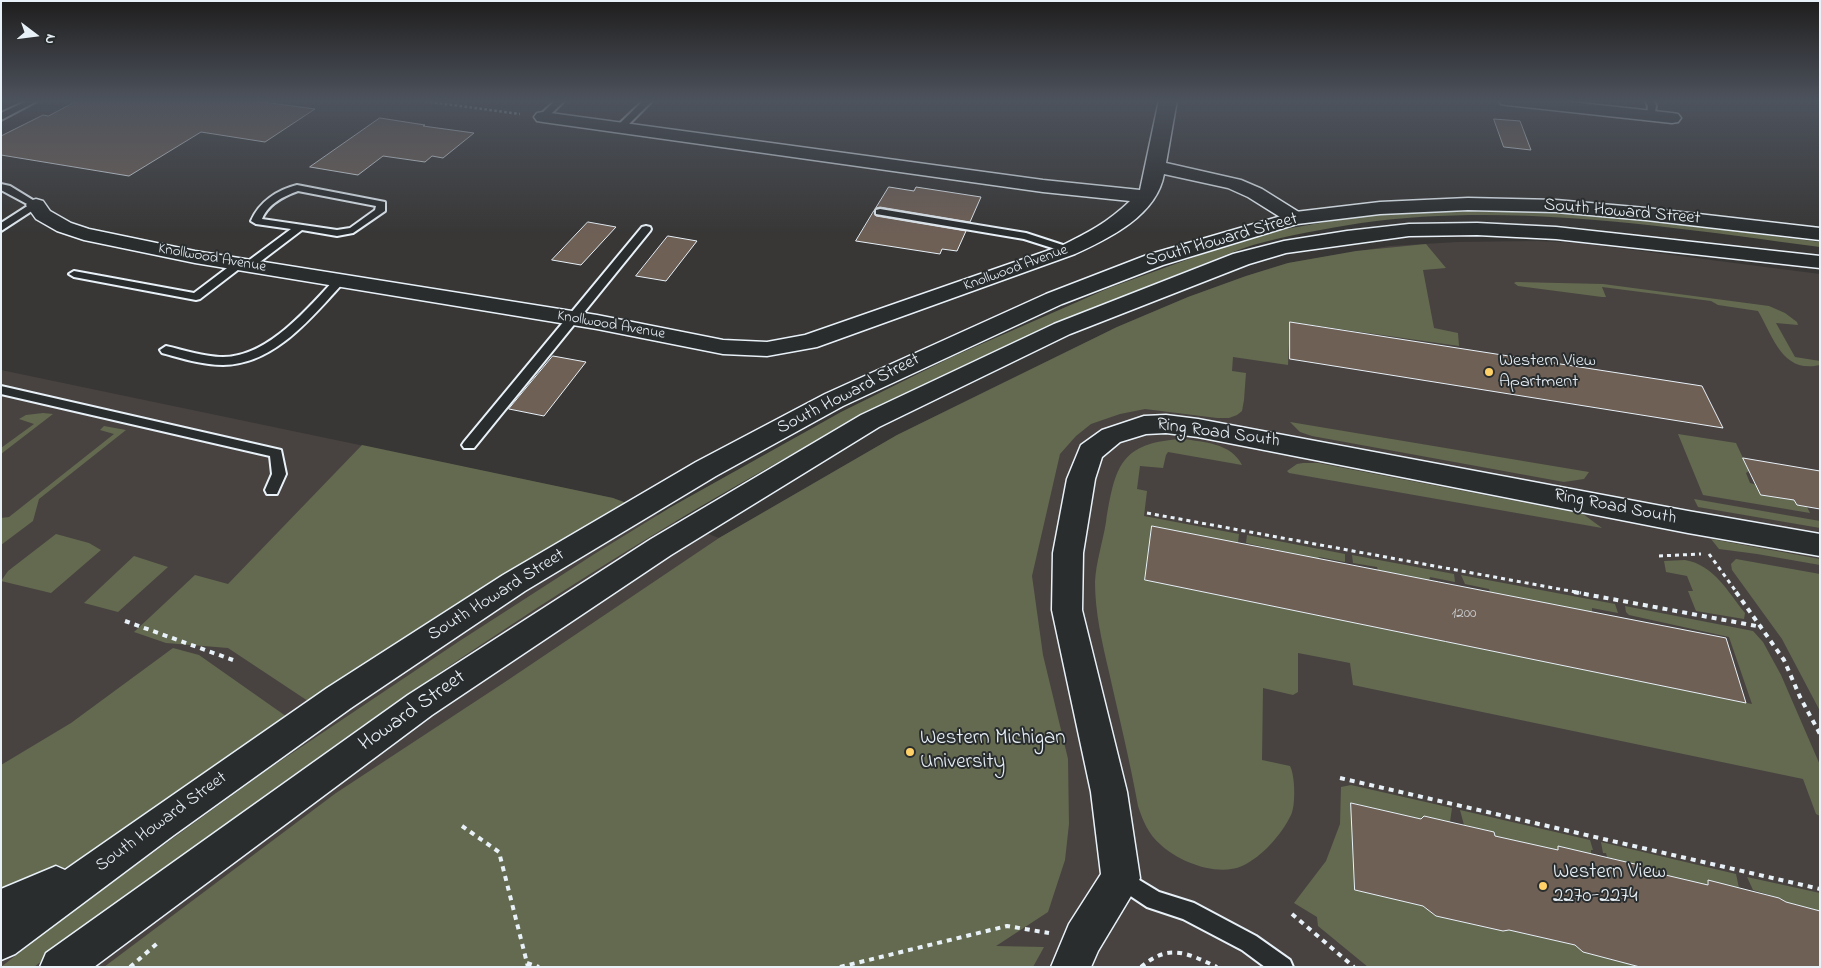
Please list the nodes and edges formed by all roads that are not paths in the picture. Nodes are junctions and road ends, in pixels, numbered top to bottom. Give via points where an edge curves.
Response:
1 (751, 145) edge
2 (1159, 145) edge
3 (1155, 166) junction
4 (1, 187) edge
5 (1146, 198) junction
6 (36, 205) junction
7 (880, 212) dead end
8 (1295, 218) junction
9 (300, 227) junction
10 (1, 228) edge
11 (646, 229) dead end
12 (1820, 234) edge
13 (1068, 250) junction
14 (1820, 262) edge
15 (244, 265) junction
16 (74, 274) dead end
17 (340, 280) junction
18 (573, 318) junction
19 (166, 350) dead end
20 (1, 390) edge
21 (469, 445) dead end
22 (779, 478) joint
23 (272, 490) dead end
24 (1820, 545) edge
25 (161, 823) junction
26 (1121, 878) junction
27 (1, 909) edge
28 (1, 940) edge
29 (1077, 952) edge
30 (60, 967) edge
31 (1283, 967) edge

1 - 5 street
2 - 3 street
3 - 5 street via 1152,187
3 - 8 street via 1234,184
4 - 6 lane, Knollwood Avenue
5 - 13 street, Knollwood Avenue via 1116,224
6 - 10 lane
6 - 15 street, Knollwood Avenue via 43,215 84,234
7 - 13 lane via 1026,236
8 - 12 street, South Howard Street via 1380,208 1468,204 1556,206
8 - 25 street, South Howard Street via 1154,260 1072,292 825,405 706,470 514,583 339,698
9 - 9 lane via 337,233 353,230 380,211 381,204 297,188 259,211 256,221
9 - 15 lane
11 - 18 lane
13 - 18 street, Knollwood Avenue via 809,342 780,348 723,347
14 - 22 street, South Howard Street via 1556,232 1486,229 1409,230 1284,247 1241,259 1062,329 870,422
15 - 16 lane via 196,297
15 - 17 street, Knollwood Avenue
17 - 18 street, Knollwood Avenue
17 - 19 lane via 308,316 284,336 240,359 224,361
18 - 21 lane
20 - 23 lane via 276,452 279,474
22 - 30 street, Howard Street via 661,547 420,705
24 - 26 street, Ring Road South via 1198,428 1144,424 1111,436 1090,452 1081,479 1068,553 1067,610 1109,792
25 - 27 street via 58,884
25 - 28 street, South Howard Street
26 - 29 street
26 - 31 lane via 1154,900 1187,910 1249,943

